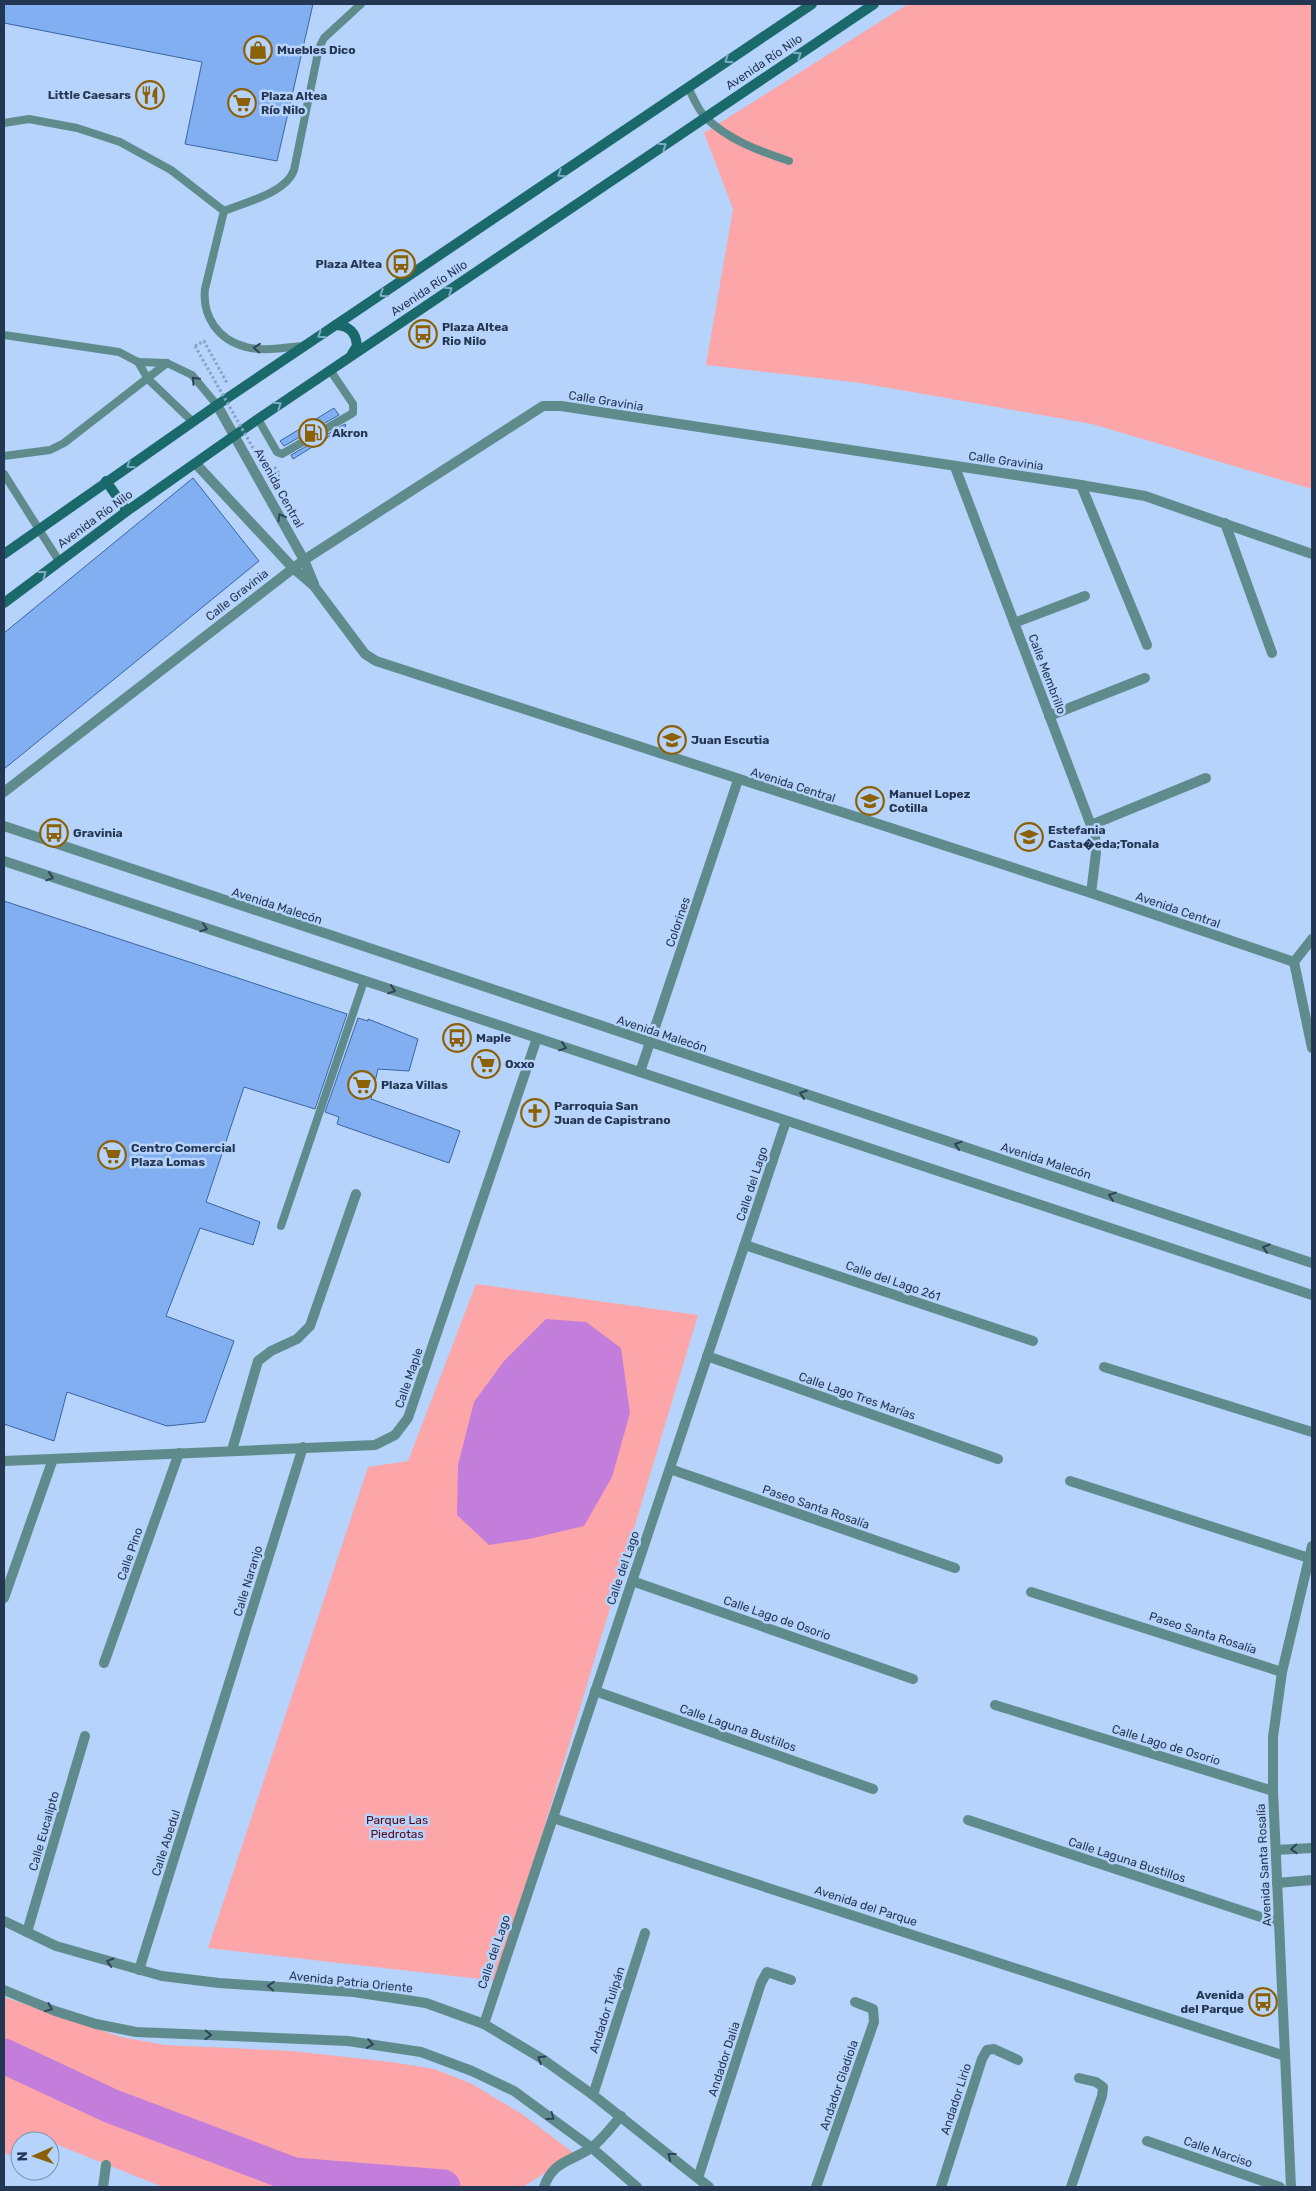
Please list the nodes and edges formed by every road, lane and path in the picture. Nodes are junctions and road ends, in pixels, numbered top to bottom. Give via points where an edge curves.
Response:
1 (361, 4) edge
2 (812, 4) edge
3 (874, 4) edge
4 (688, 87) junction
5 (705, 117) junction
6 (4, 123) edge
7 (789, 161) dead end
8 (224, 210) junction
9 (336, 325) junction
10 (4, 336) edge
11 (306, 345) junction
12 (350, 356) junction
13 (138, 362) junction
14 (167, 363) junction
15 (330, 370) junction
16 (148, 379) junction
17 (234, 394) junction
18 (217, 405) junction
19 (258, 418) junction
20 (193, 422) junction
21 (235, 435) junction
22 (254, 448) dead end
23 (4, 456) edge
24 (196, 464) junction
25 (955, 467) junction
26 (4, 474) edge
27 (106, 481) junction
28 (1081, 485) junction
29 (127, 511) junction
30 (1225, 523) junction
31 (38, 528) junction
32 (4, 554) edge
33 (1312, 554) edge
34 (304, 560) junction
35 (59, 561) junction
36 (293, 568) junction
37 (314, 586) junction
38 (1085, 596) dead end
39 (4, 603) edge
40 (1014, 624) junction
41 (1147, 645) dead end
42 (1272, 653) dead end
43 (1145, 678) dead end
44 (1049, 716) junction
45 (1206, 778) dead end
46 (738, 780) junction
47 (4, 792) edge
48 (1091, 825) junction
49 (4, 826) edge
50 (4, 861) edge
51 (1091, 893) junction
52 (1312, 939) edge
53 (1294, 962) junction
54 (364, 981) junction
55 (537, 1038) junction
56 (650, 1043) junction
57 (1312, 1048) edge
58 (640, 1072) junction
59 (786, 1121) junction
60 (356, 1194) dead end
61 (281, 1226) dead end
62 (745, 1245) junction
63 (1312, 1263) edge
64 (1312, 1295) edge
65 (1033, 1342) dead end
66 (707, 1356) junction
67 (1104, 1367) dead end
68 (1312, 1432) edge
69 (303, 1447) junction
70 (232, 1450) junction
71 (179, 1453) junction
72 (53, 1459) junction
73 (998, 1459) dead end
74 (4, 1461) edge
75 (670, 1469) junction
76 (1070, 1481) dead end
77 (1312, 1546) edge
78 (1309, 1558) junction
79 (955, 1568) dead end
80 (632, 1581) junction
81 (1031, 1592) dead end
82 (4, 1598) edge
83 (104, 1664) dead end
84 (1282, 1672) junction
85 (913, 1679) dead end
86 (595, 1691) junction
87 (995, 1705) dead end
88 (217, 1723) joint
89 (85, 1736) dead end
90 (873, 1788) dead end
91 (1273, 1791) junction
92 (553, 1818) junction
93 (968, 1820) dead end
94 (1312, 1848) edge
95 (1276, 1850) junction
96 (1312, 1880) edge
97 (1278, 1883) junction
98 (4, 1921) edge
99 (1279, 1923) junction
100 (26, 1932) junction
101 (645, 1933) dead end
102 (139, 1970) junction
103 (791, 1980) dead end
104 (4, 1990) edge
105 (855, 2002) dead end
106 (484, 2024) junction
107 (1285, 2056) junction
108 (1018, 2060) dead end
109 (1079, 2078) dead end
110 (593, 2095) junction
111 (621, 2116) junction
112 (1147, 2141) dead end
113 (592, 2148) junction
114 (106, 2165) dead end
115 (698, 2178) junction
116 (103, 2187) edge
117 (544, 2187) edge
118 (637, 2187) edge
119 (709, 2187) edge
120 (816, 2187) edge
121 (941, 2187) edge
122 (1071, 2187) edge
123 (1280, 2187) edge
124 (1291, 2187) edge

1 - 8 lane via 324,38 319,48 294,170 289,180 278,189
2 -> 4 main road, Avenida Río Nilo
5 -> 3 main road, Avenida Río Nilo
4 - 5 lane
4 -> 9 main road, Avenida Río Nilo
5 - 7 lane via 729,136 755,150
12 -> 5 main road, Avenida Río Nilo
6 - 8 lane via 29,119 77,128 120,142 171,170
11 -> 8 lane via 246,348 228,339 210,322 205,289
9 -> 11 main road, Avenida Río Nilo
9 - 12 main road via 350,328 354,333 357,346
10 - 13 lane via 119,352
11 - 17 main road, Avenida Río Nilo
12 - 15 main road, Avenida Río Nilo
13 - 14 lane
13 - 16 lane
14 - 16 lane
18 -> 14 lane via 192,375
19 -> 15 main road, Avenida Río Nilo
15 - 19 lane via 353,404 353,413 280,454
16 - 20 lane
16 - 23 lane via 64,443 50,450
17 - 18 main road, Avenida Río Nilo
17 - 22 path, bridge via 204,341 195,346
18 - 20 main road, Avenida Río Nilo
18 - 21 street, Avenida Central
19 - 21 main road, Avenida Río Nilo
20 -> 27 main road, Avenida Río Nilo
21 - 24 main road, Avenida Río Nilo
34 -> 21 street, Avenida Central
24 - 29 main road, Avenida Río Nilo
24 - 36 street, Avenida Central
25 - 28 street, Calle Gravinia
25 - 34 street, Calle Gravinia via 561,406 543,406
25 - 40 street, Calle Membrillo
26 - 31 lane
27 - 29 main road
27 - 31 main road, Avenida Río Nilo
28 - 30 street, Calle Gravinia via 1145,496
28 - 41 street
29 - 35 main road, Avenida Río Nilo
30 - 33 street, Calle Gravinia
30 - 42 street
31 - 32 main road, Avenida Río Nilo
31 - 35 lane
34 - 36 street, Calle Gravinia
34 - 37 street, Avenida Central
39 -> 35 main road, Avenida Río Nilo
36 - 37 street, Avenida Central
36 - 47 street, Calle Gravinia
37 - 46 street, Avenida Central via 365,654 376,661
38 - 40 street
40 - 44 street, Calle Membrillo
43 - 44 street
44 - 48 street, Calle Membrillo
45 - 48 street
46 - 51 street, Avenida Central
46 - 56 street, Colorines
48 - 51 street, Calle Membrillo via 1096,852
49 - 56 street, Avenida Malecón
50 -> 54 street
51 - 53 street, Avenida Central
52 - 53 street
53 - 57 street
54 -> 55 street
54 - 61 lane
55 -> 58 street
55 - 69 street, Calle Maple via 408,1418 395,1435 375,1445
56 - 58 street, Colorines
63 -> 56 street, Avenida Malecón
58 - 59 street
59 - 62 street, Calle del Lago
59 - 64 street
60 - 70 street via 310,1326 297,1340 271,1350 258,1362
62 - 65 street, Calle del Lago 261
62 - 66 street, Calle del Lago
66 - 73 street, Calle Lago Tres Marías
66 - 75 street, Calle del Lago
67 - 68 street
69 - 70 street, Calle Maple
69 - 88 street, Calle Naranjo
70 - 71 street, Calle Maple
71 - 72 street, Calle Maple
71 - 83 street, Calle Pino
72 - 74 street, Calle Maple
72 - 82 street
75 - 79 street, Paseo Santa Rosalía
75 - 80 street, Calle del Lago
76 - 78 street
77 - 78 street, Avenida Santa Rosalía
78 - 84 street, Avenida Santa Rosalía
80 - 85 street, Calle Lago de Osorio
80 - 86 street, Calle del Lago
81 - 84 street, Paseo Santa Rosalía
84 - 91 street, Avenida Santa Rosalía via 1273,1737
86 - 90 street, Calle Laguna Bustillos
86 - 92 street, Calle del Lago
87 - 91 street, Calle Lago de Osorio
88 - 102 street, Calle Abedul
89 - 100 street, Calle Eucalipto
91 - 95 street, Avenida Santa Rosalía
92 - 106 street, Calle del Lago
92 - 107 street, Avenida del Parque
93 - 99 street, Calle Laguna Bustillos
94 -> 95 street
95 - 97 street, Avenida Santa Rosalía
96 - 97 street
97 - 99 street, Avenida Santa Rosalía
98 - 100 street, Avenida Patria Oriente
99 - 107 street, Avenida Santa Rosalía
102 -> 100 street, Avenida Patria Oriente via 56,1946
101 - 110 street, Andador Tulipán
106 -> 102 street, Avenida Patria Oriente via 426,2003 354,1992 209,1982
103 - 115 street, Andador Dalia via 767,1972 761,1983
104 -> 113 street via 55,2011 136,2032 348,2041 421,2052 472,2070 514,2091
105 - 120 street, Andador Gladiola via 874,2009 874,2022
110 -> 106 street, Avenida Patria Oriente via 544,2060
107 - 124 street, Avenida Santa Rosalía
108 - 121 street, Andador Lirio via 987,2050
109 - 122 street via 1103,2087
110 - 111 street, Avenida Patria Oriente
111 - 113 street
115 -> 111 street, Avenida Patria Oriente
112 - 123 street, Calle Narciso
113 - 117 street via 556,2166
113 - 118 street
114 - 116 street
115 - 119 street, Avenida Patria Oriente

